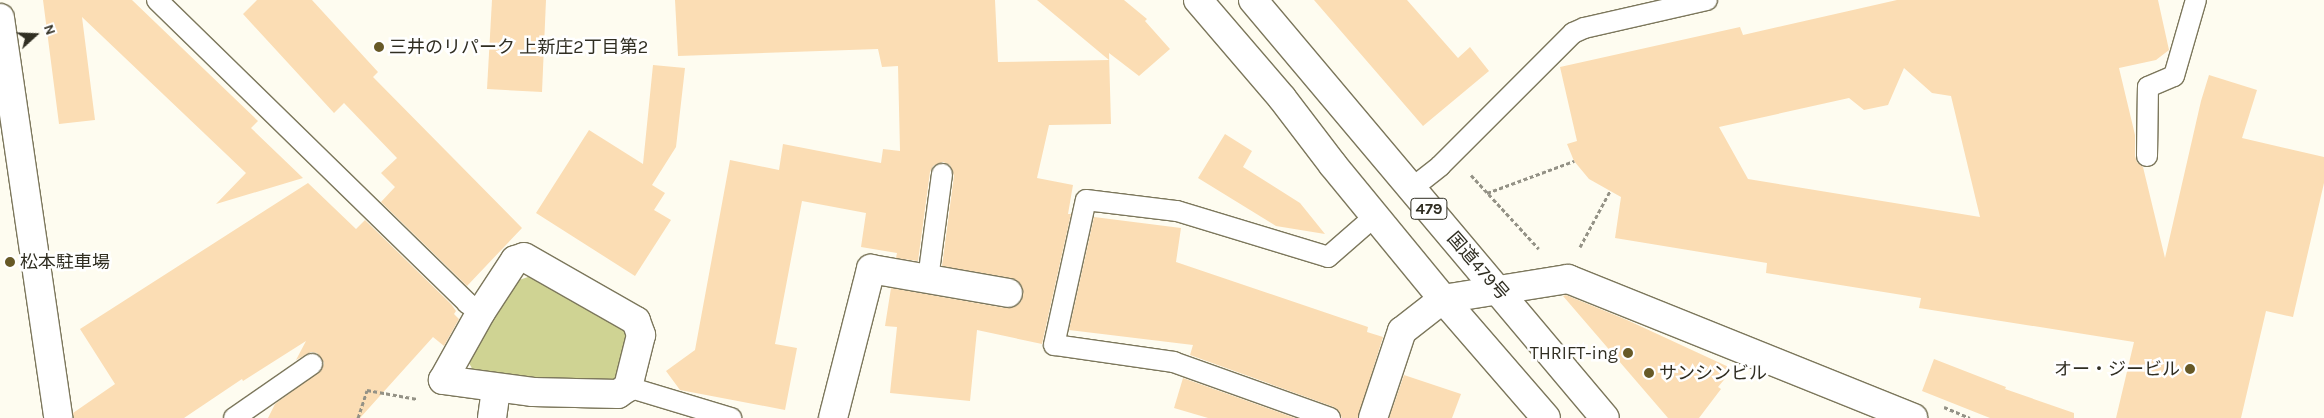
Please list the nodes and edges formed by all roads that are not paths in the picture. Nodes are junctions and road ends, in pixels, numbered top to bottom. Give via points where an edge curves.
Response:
1 (157, 0) edge
2 (1198, 0) edge
3 (1253, 0) edge
4 (1707, 0) edge
5 (2196, 0) edge
6 (0, 18) edge
7 (2147, 156) dead end
8 (942, 174) dead end
9 (1412, 189) junction
10 (1375, 216) junction
11 (928, 279) junction
12 (1499, 290) junction
13 (1008, 293) dead end
14 (1443, 299) junction
15 (481, 312) junction
16 (312, 364) dead end
17 (628, 387) junction
18 (496, 389) junction
19 (58, 418) edge
20 (234, 418) edge
21 (492, 418) edge
22 (730, 418) edge
23 (833, 418) edge
24 (1330, 418) edge
25 (1373, 418) edge
26 (1546, 418) edge
27 (1605, 418) edge
28 (1913, 418) edge

1 - 15 lane via 466,303
2 - 10 main road, 479 via 1282,98
3 - 9 main road, 国道479号 / 479
4 - 9 lane via 1573,33 1453,153
5 - 7 lane via 2174,76 2148,86
6 - 19 main road
8 - 11 lane
9 - 12 main road, 国道479号 / 479
10 - 14 main road, 479
10 - 24 lane via 1328,257 1177,211 1086,200 1054,346 1174,362
11 - 13 main road
11 - 23 main road via 872,269
12 - 14 main road
12 - 27 main road, 国道479号 / 479
12 - 28 main road via 1568,279
14 - 25 main road via 1402,331
14 - 26 main road, 479
15 - 17 main road via 515,260 524,257 636,321 642,335
15 - 18 main road via 443,380
16 - 20 lane
17 - 18 main road via 618,394
17 - 22 lane
18 - 21 main road

